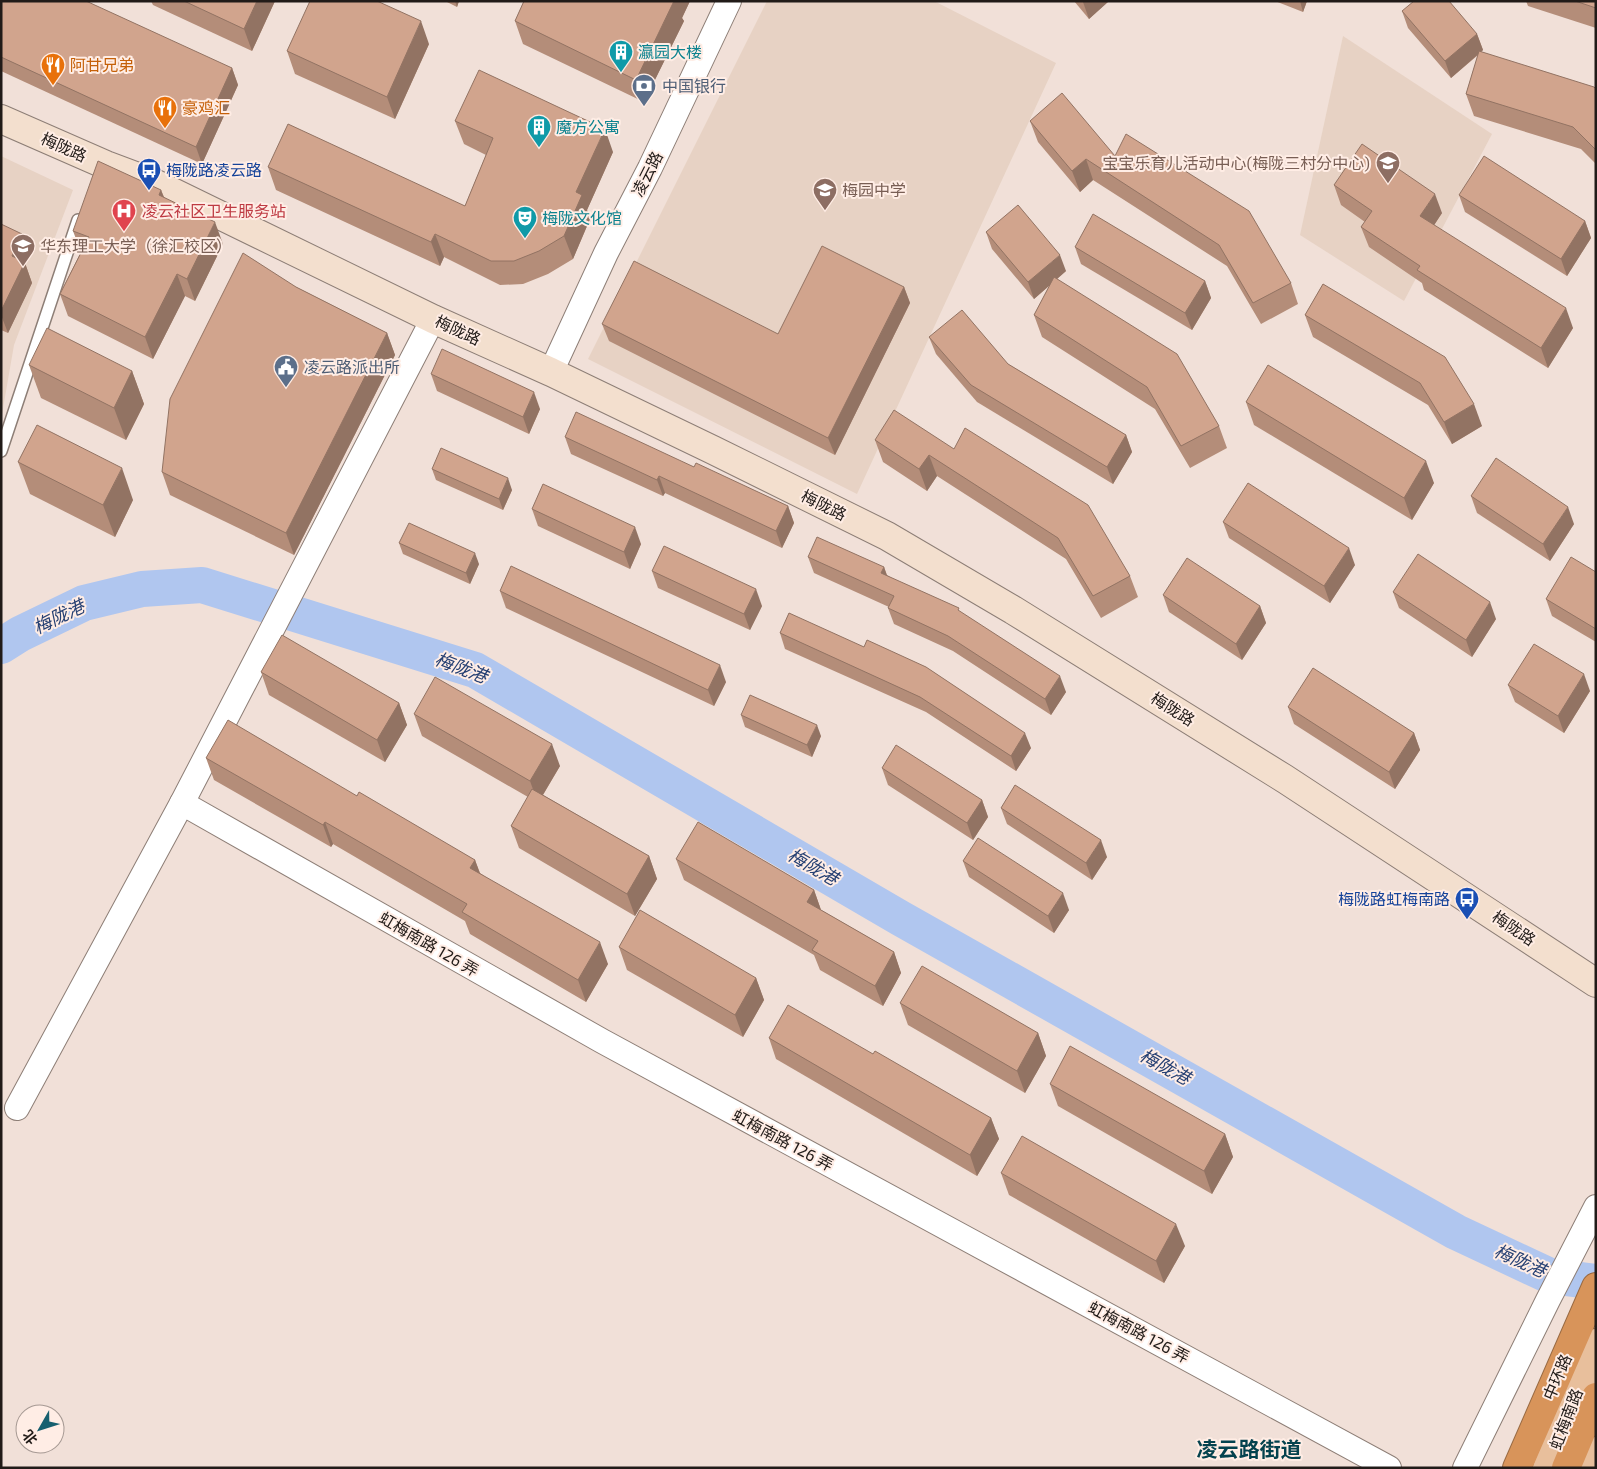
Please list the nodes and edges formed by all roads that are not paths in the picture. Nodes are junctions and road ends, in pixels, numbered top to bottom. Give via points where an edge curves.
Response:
1 (729, 1) edge
2 (1, 119) edge
3 (82, 208) edge
4 (433, 319) junction
5 (551, 372) junction
6 (1, 451) edge
7 (182, 802) junction
8 (1596, 983) edge
9 (17, 1108) dead end
10 (1596, 1207) edge
11 (1596, 1287) edge
12 (1596, 1343) edge
13 (1596, 1397) edge
14 (1596, 1451) edge
15 (1389, 1468) edge
16 (1465, 1468) edge
17 (1517, 1468) edge
18 (1548, 1468) edge
19 (1566, 1468) edge
20 (1589, 1468) edge

1 - 5 street, 凌云路
2 - 4 street, 梅陇路 via 96,166 154,184
3 - 6 lane
4 - 5 street, 梅陇路
4 - 7 street
5 - 8 street, 梅陇路 via 904,546 1285,779
7 - 9 street
7 - 15 street, 虹梅南路 126 弄 via 602,1041
10 - 16 street
11 - 17 highway, 中环路
12 - 18 main road, 虹梅南路
13 - 19 highway
14 - 20 main road

